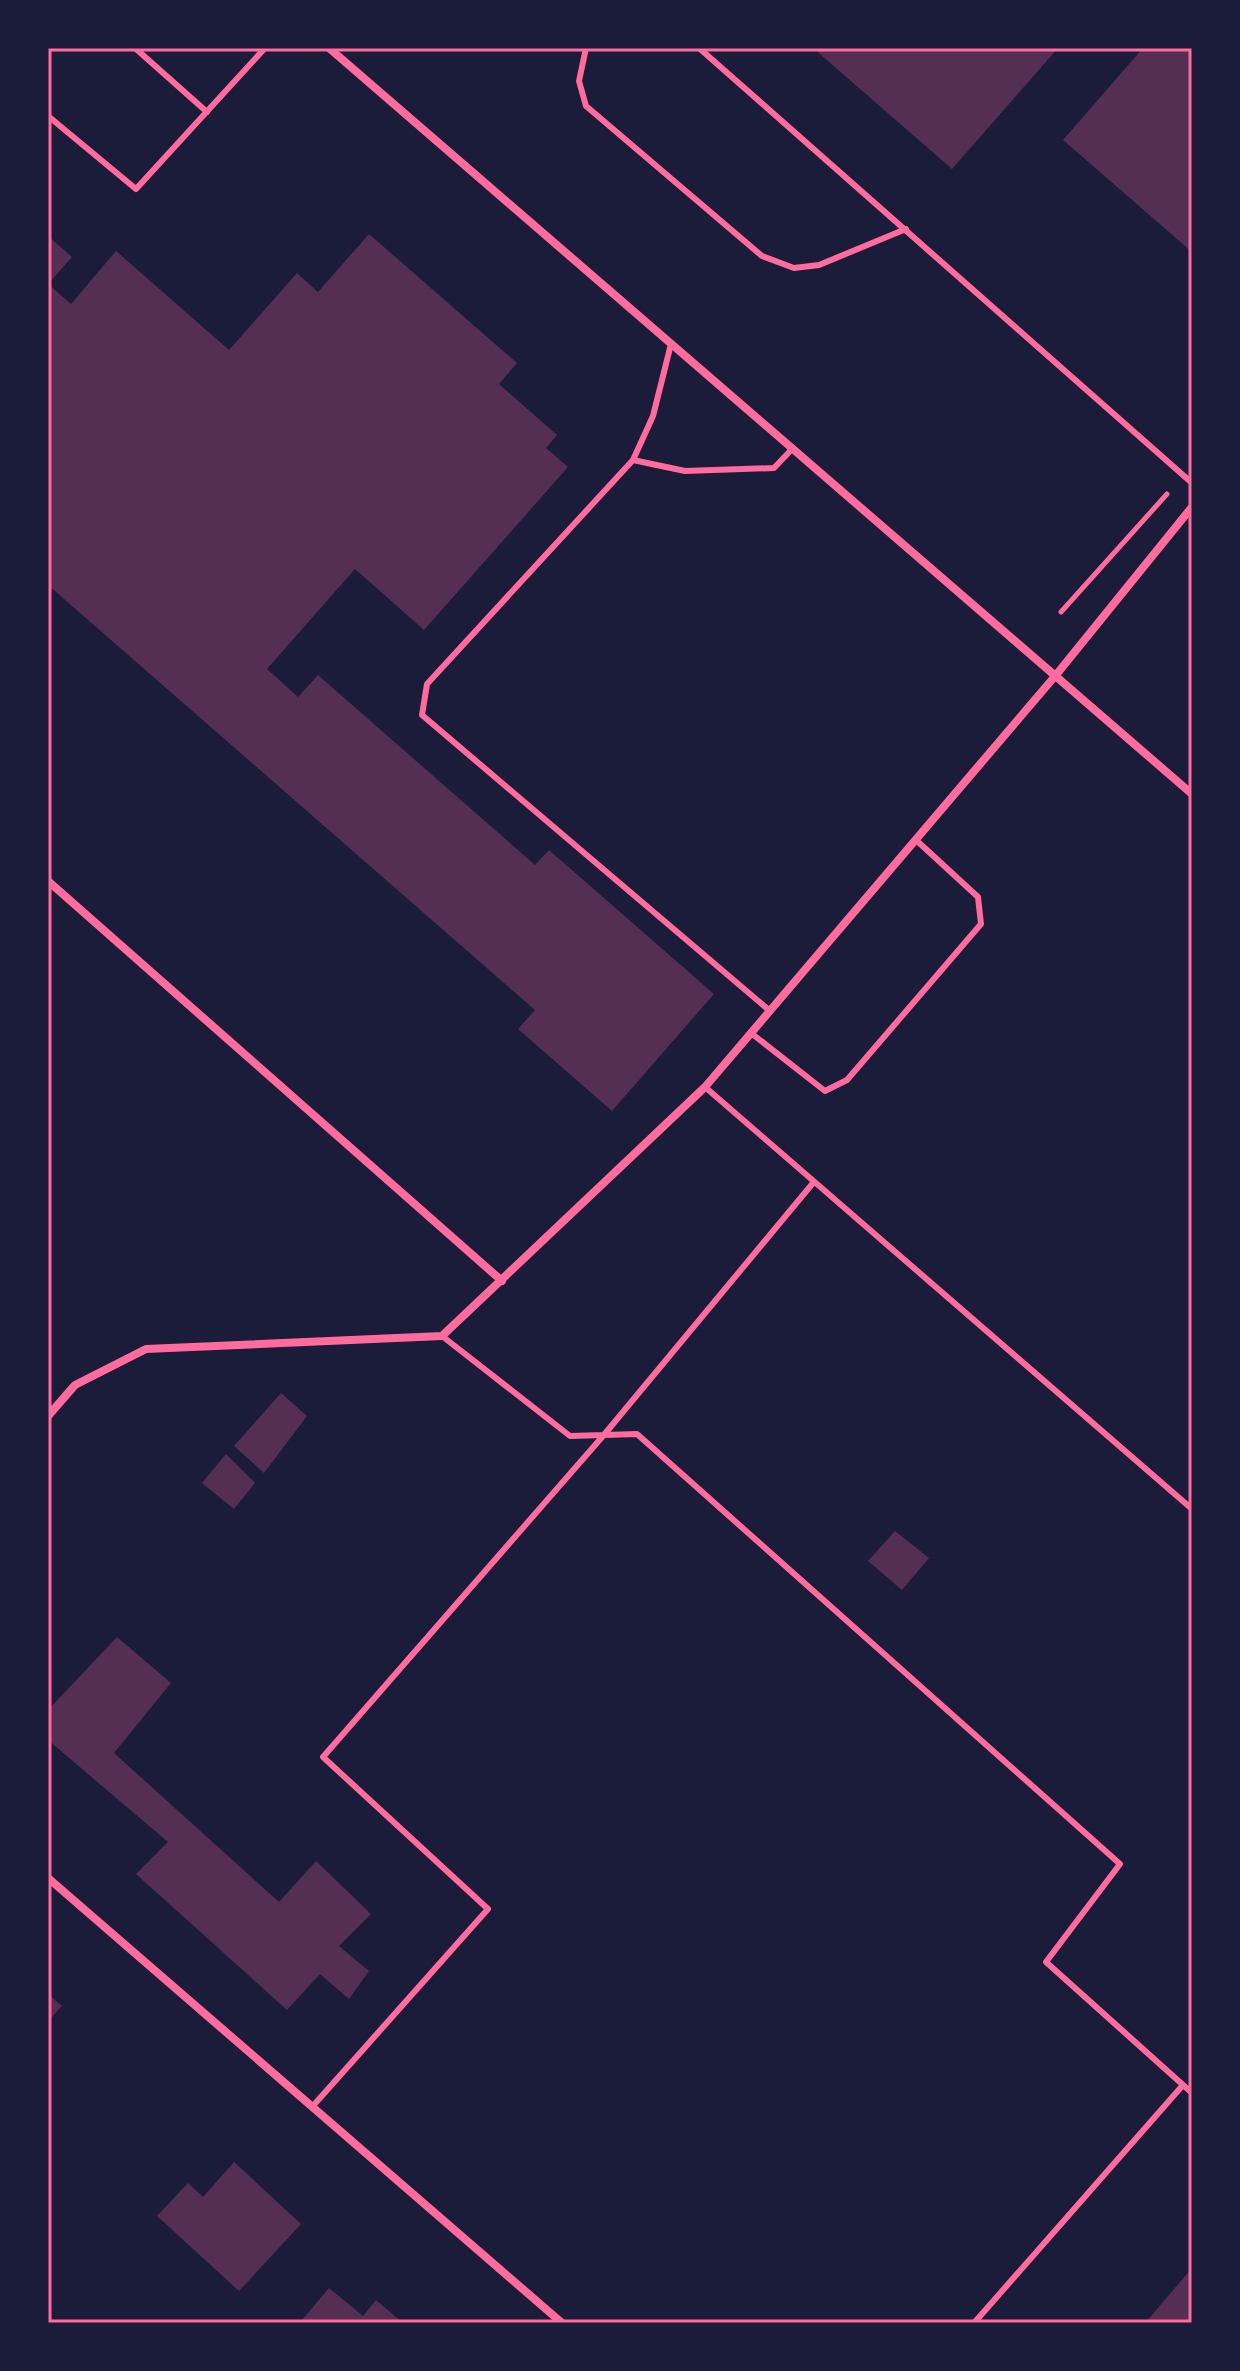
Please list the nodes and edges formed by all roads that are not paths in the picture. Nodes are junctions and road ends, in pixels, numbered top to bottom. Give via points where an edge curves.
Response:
1 (135, 48) edge
2 (265, 48) edge
3 (329, 48) edge
4 (586, 48) edge
5 (699, 48) edge
6 (207, 112) junction
7 (48, 116) edge
8 (906, 229) junction
9 (671, 344) junction
10 (793, 448) junction
11 (633, 460) junction
12 (1192, 483) edge
13 (1192, 507) edge
14 (1056, 675) junction
15 (1192, 794) edge
16 (916, 840) junction
17 (48, 881) edge
18 (770, 1011) junction
19 (751, 1033) junction
20 (705, 1087) junction
21 (813, 1183) junction
22 (502, 1281) junction
23 (442, 1336) junction
24 (48, 1416) edge
25 (603, 1436) junction
26 (1192, 1509) edge
27 (48, 1878) edge
28 (1183, 2085) junction
29 (1192, 2093) edge
30 (312, 2107) junction
31 (562, 2323) edge
32 (974, 2323) edge

1 - 6 lane
2 - 6 lane
3 - 9 street
4 - 8 lane via 579,81 586,106 762,256 794,268 819,265
5 - 8 lane
6 - 7 lane via 136,189
8 - 12 lane
9 - 10 street
9 - 11 lane via 653,416
10 - 11 lane via 774,468 685,471
10 - 14 street
11 - 18 lane via 427,684 422,715
13 - 14 street
14 - 15 street
14 - 16 street
16 - 18 street
16 - 19 lane via 978,897 981,924 847,1080 825,1091
17 - 22 street
18 - 19 street
19 - 20 street
20 - 21 lane
20 - 22 street
21 - 25 lane
21 - 26 lane
22 - 23 street
23 - 24 street via 146,1349 75,1385
23 - 25 lane via 570,1436
25 - 28 lane via 637,1434 1120,1864 1046,1962
25 - 30 lane via 323,1757 488,1909
27 - 30 street
28 - 29 lane
28 - 32 lane
30 - 31 street

